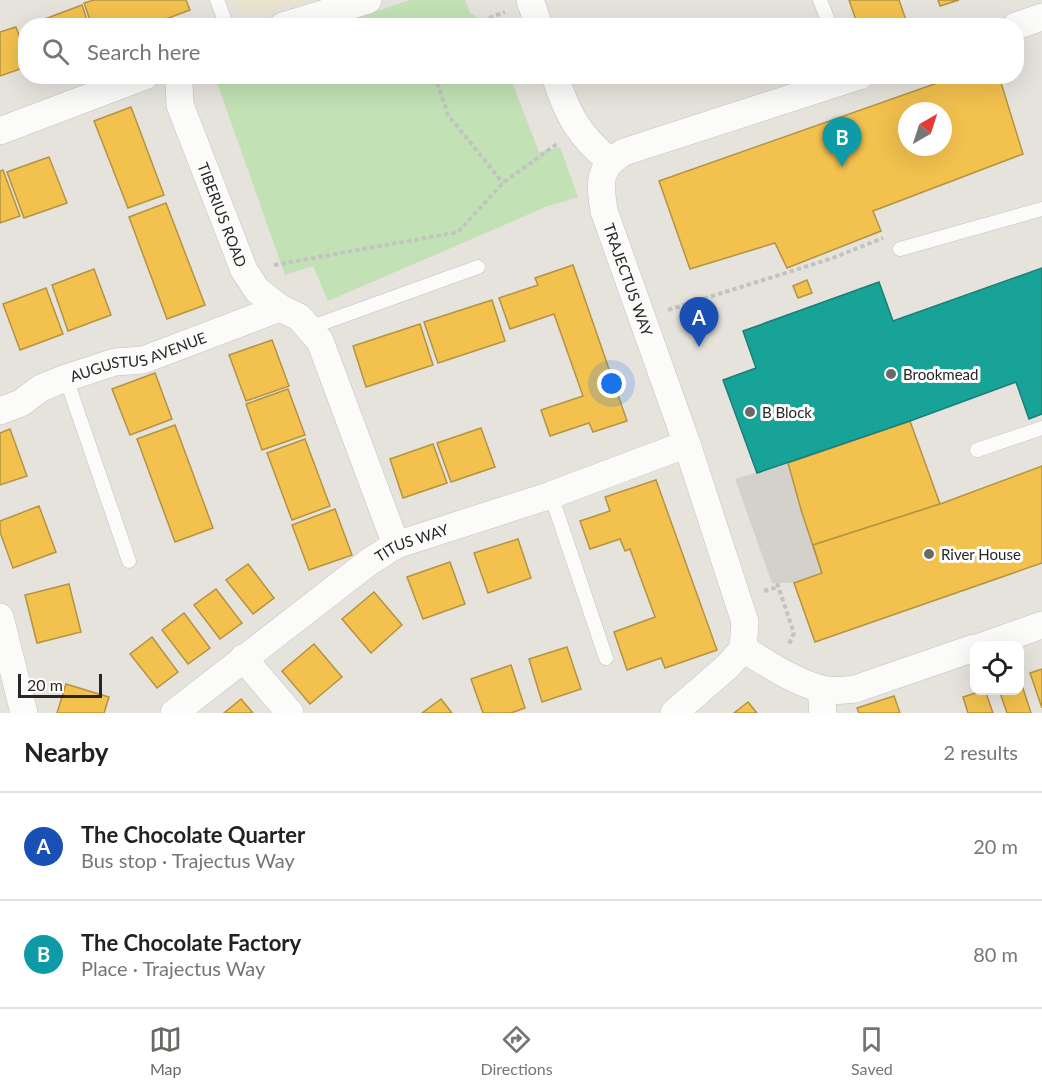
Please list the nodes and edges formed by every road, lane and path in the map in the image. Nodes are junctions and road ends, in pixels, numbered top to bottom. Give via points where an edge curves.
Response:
1 (217, 0) edge
2 (368, 0) edge
3 (820, 0) edge
4 (534, 10) edge
5 (1042, 17) edge
6 (224, 18) edge
7 (309, 18) edge
8 (501, 18) edge
9 (827, 18) edge
10 (1024, 23) edge
11 (124, 84) edge
12 (179, 84) edge
13 (438, 84) edge
14 (558, 84) edge
15 (834, 84) edge
16 (568, 114) junction
17 (0, 131) edge
18 (610, 160) junction
19 (503, 184) junction
20 (1042, 208) edge
21 (900, 249) joint
22 (478, 267) dead end
23 (244, 270) junction
24 (280, 308) junction
25 (642, 318) junction
26 (309, 328) junction
27 (66, 378) junction
28 (0, 411) edge
29 (1042, 428) edge
30 (687, 444) junction
31 (977, 450) dead end
32 (551, 495) junction
33 (396, 545) junction
34 (129, 561) dead end
35 (777, 583) dead end
36 (0, 616) edge
37 (1042, 625) edge
38 (995, 641) edge
39 (743, 649) junction
40 (970, 650) edge
41 (243, 658) junction
42 (606, 658) dead end
43 (779, 670) junction
44 (822, 701) edge
45 (24, 713) edge
46 (174, 713) edge
47 (290, 713) edge
48 (674, 713) edge

1 - 6 lane
2 - 7 street
3 - 9 lane
4 - 8 path
5 - 10 street
11 - 17 street
12 - 23 street, TIBERIUS ROAD via 180,105
13 - 19 path via 448,115
14 - 16 street
15 - 18 street via 624,152
16 - 18 street
16 - 19 path via 557,145
18 - 25 street, TRAJECTUS WAY via 600,183 604,211
19 - 23 path via 458,232
20 - 21 lane
21 - 25 path via 889,236 830,259
22 - 26 lane
23 - 24 street, TIBERIUS ROAD via 257,290
24 - 26 street, TIBERIUS ROAD via 299,317
24 - 27 street, AUGUSTUS AVENUE via 143,360 115,362
25 - 30 street, TRAJECTUS WAY
26 - 33 street, TIBERIUS ROAD via 320,341
27 - 28 street, AUGUSTUS AVENUE
27 - 34 lane
29 - 31 lane
30 - 32 street, TITUS WAY
30 - 39 street, TRAJECTUS WAY via 745,622
32 - 33 street, TITUS WAY
32 - 42 lane
33 - 41 street, TITUS WAY
35 - 43 path via 794,633
36 - 45 street
37 - 38 street
39 - 43 street
39 - 48 street
40 - 44 street via 855,689 837,691
41 - 46 street, TITUS WAY
41 - 47 street
43 - 44 street

